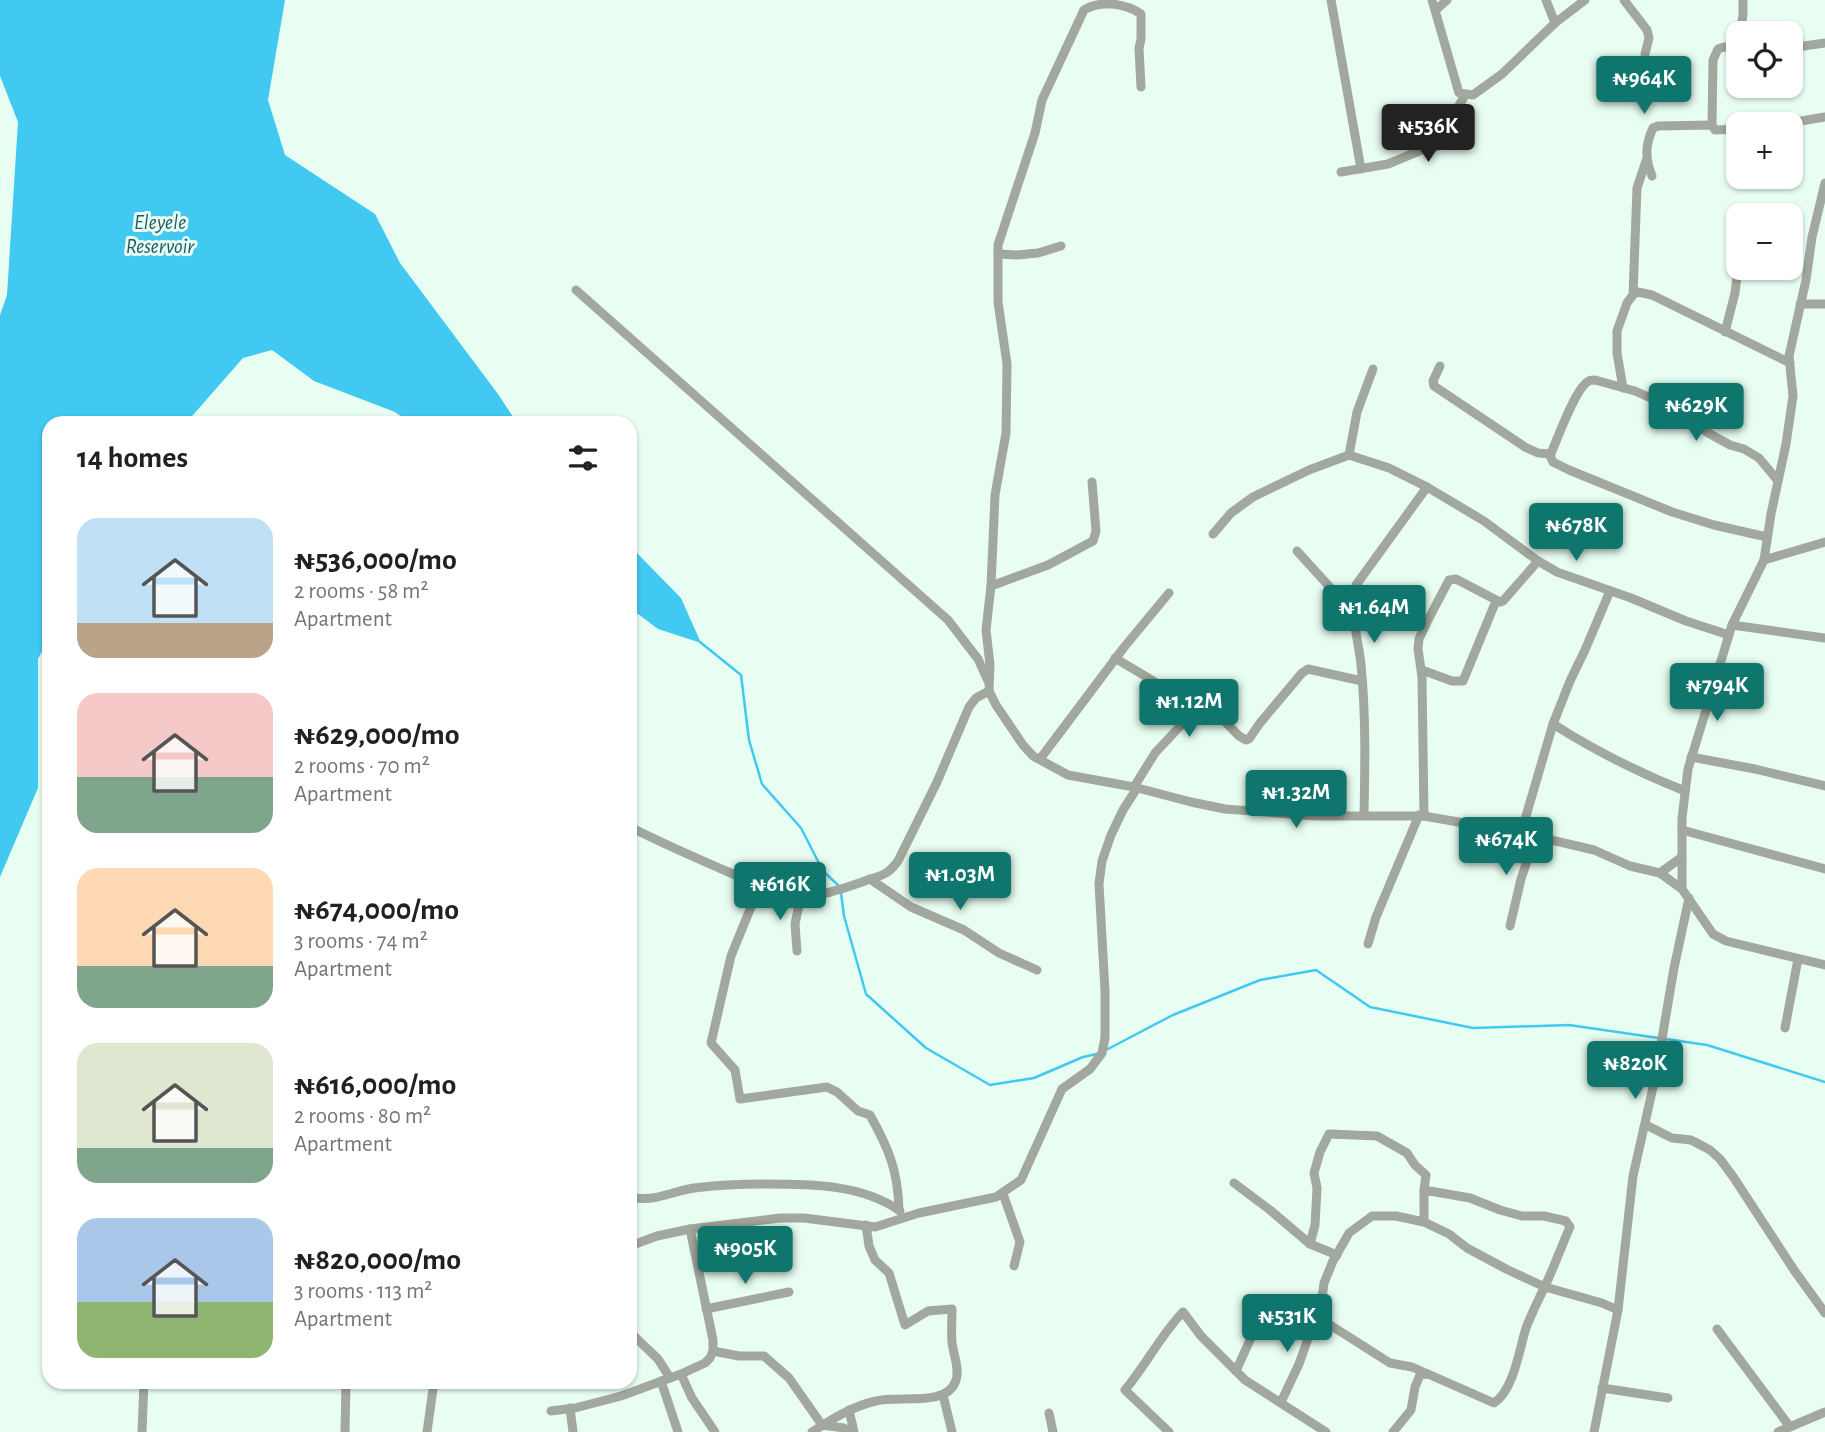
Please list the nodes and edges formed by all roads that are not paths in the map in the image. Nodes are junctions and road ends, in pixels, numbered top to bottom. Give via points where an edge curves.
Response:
1 (1141, 0) edge
2 (1331, 0) edge
3 (1432, 0) edge
4 (1447, 0) edge
5 (1546, 0) edge
6 (1585, 0) edge
7 (1624, 0) edge
8 (1743, 0) edge
9 (1093, 2) edge
10 (1436, 10) junction
11 (1141, 13) junction
12 (1743, 21) edge
13 (1555, 23) junction
14 (1825, 43) edge
15 (1803, 46) edge
16 (1726, 47) edge
17 (1645, 54) dead end
18 (1140, 87) dead end
19 (1465, 95) junction
20 (1825, 117) edge
21 (1803, 121) edge
22 (1712, 125) junction
23 (1726, 130) edge
24 (1646, 161) junction
25 (1361, 169) junction
26 (1341, 172) dead end
27 (1652, 176) dead end
28 (1824, 187) edge
29 (1061, 246) dead end
30 (998, 254) junction
31 (1737, 280) edge
32 (576, 290) dead end
33 (1633, 295) junction
34 (1800, 304) junction
35 (1825, 304) edge
36 (1725, 332) junction
37 (1791, 348) junction
38 (1777, 358) junction
39 (1790, 363) junction
40 (1440, 366) dead end
41 (1373, 369) dead end
42 (1623, 388) junction
43 (1551, 454) junction
44 (1349, 455) junction
45 (1778, 481) junction
46 (1092, 482) dead end
47 (1427, 487) junction
48 (1213, 534) dead end
49 (1767, 537) junction
50 (1825, 542) edge
51 (1297, 551) dead end
52 (1764, 560) junction
53 (1538, 561) junction
54 (991, 586) junction
55 (1610, 591) junction
56 (1169, 593) dead end
57 (1496, 601) junction
58 (1354, 608) junction
59 (1730, 630) junction
60 (1825, 638) edge
61 (1115, 658) junction
62 (1422, 670) junction
63 (1362, 681) junction
64 (989, 687) junction
65 (1192, 713) junction
66 (1553, 724) junction
67 (1691, 758) junction
68 (1040, 759) junction
69 (1825, 786) edge
70 (1135, 788) junction
71 (1685, 792) junction
72 (1421, 815) junction
73 (1364, 816) junction
74 (637, 830) edge
75 (1682, 830) junction
76 (1521, 833) junction
77 (1535, 838) junction
78 (1682, 858) junction
79 (1825, 869) edge
80 (1660, 873) junction
81 (870, 879) junction
82 (760, 884) junction
83 (1682, 889) junction
84 (802, 895) junction
85 (1689, 898) junction
86 (1510, 926) dead end
87 (1368, 944) dead end
88 (797, 951) dead end
89 (1798, 959) junction
90 (1825, 965) edge
91 (1037, 970) dead end
92 (1784, 1028) dead end
93 (1646, 1125) junction
94 (1234, 1183) dead end
95 (1424, 1190) junction
96 (1003, 1194) junction
97 (637, 1198) edge
98 (899, 1210) junction
99 (907, 1216) junction
100 (1424, 1223) junction
101 (866, 1225) junction
102 (690, 1228) junction
103 (637, 1243) edge
104 (1310, 1244) junction
105 (1337, 1255) junction
106 (1014, 1266) dead end
107 (1545, 1287) junction
108 (789, 1292) dead end
109 (1268, 1300) dead end
110 (706, 1309) junction
111 (1619, 1310) junction
112 (1825, 1313) edge
113 (1316, 1316) junction
114 (1717, 1329) dead end
115 (637, 1339) edge
116 (713, 1351) junction
117 (1236, 1371) junction
118 (681, 1374) junction
119 (1430, 1374) junction
120 (665, 1380) junction
121 (1602, 1388) junction
122 (144, 1389) edge
123 (346, 1389) edge
124 (433, 1389) edge
125 (943, 1395) junction
126 (1668, 1398) dead end
127 (1280, 1402) junction
128 (570, 1408) junction
129 (849, 1410) junction
130 (551, 1411) dead end
131 (1825, 1412) edge
132 (1049, 1413) dead end
133 (822, 1425) junction
134 (1790, 1427) junction
135 (142, 1432) edge
136 (345, 1432) edge
137 (428, 1432) edge
138 (573, 1432) edge
139 (678, 1432) edge
140 (715, 1432) edge
141 (812, 1432) edge
142 (852, 1432) edge
143 (952, 1432) edge
144 (1053, 1432) edge
145 (1169, 1432) edge
146 (1326, 1432) edge
147 (1393, 1432) edge
148 (1594, 1432) edge
149 (1778, 1432) edge

1 - 11 street
2 - 25 street
3 - 10 street
4 - 10 street
5 - 13 street
6 - 13 street
7 - 17 street via 1647,30
8 - 12 street
9 - 11 street via 1115,3
9 - 30 street via 1084,10 1042,100
10 - 19 street via 1459,93
11 - 18 street
13 - 19 street via 1502,74 1473,95
14 - 15 street
16 - 22 street via 1718,49 1713,60
19 - 25 street via 1457,109 1452,141
20 - 21 street
22 - 23 street via 1715,130
22 - 24 street via 1653,128
24 - 27 street
24 - 33 street via 1637,188
25 - 26 street
28 - 34 street
29 - 30 street via 1038,253
30 - 54 street via 998,302 1007,364 1006,424 995,495
31 - 36 street
32 - 64 street via 948,620 978,659
33 - 36 street via 1652,295
33 - 42 street via 1616,337
34 - 35 street
34 - 37 street
36 - 38 street
37 - 38 street
37 - 39 street
38 - 39 street
39 - 45 street via 1793,396
40 - 43 street via 1434,386 1525,447
41 - 44 street via 1357,412
42 - 43 street via 1595,380 1584,384
42 - 45 street via 1662,403 1710,434 1744,449 1759,458
43 - 49 street via 1553,462 1569,470 1672,512
44 - 47 street
44 - 48 street via 1253,497
45 - 49 street
46 - 54 street via 1093,541 1048,565
47 - 53 street
47 - 58 street via 1356,585
49 - 52 street
50 - 52 street
51 - 58 street
52 - 59 street
53 - 55 street
53 - 57 street via 1503,601
54 - 64 street via 986,630
55 - 59 street via 1686,621
55 - 66 street
56 - 61 street
57 - 62 street via 1463,681
57 - 62 street via 1456,579 1448,580 1419,639
58 - 63 street
59 - 60 street
59 - 67 street
61 - 65 street via 1173,694
61 - 68 street
62 - 72 street
63 - 65 street via 1308,669 1246,740 1206,704
63 - 73 street
64 - 68 street via 1023,745
64 - 81 street via 969,707 898,861 889,873
65 - 70 street via 1155,753
66 - 71 street via 1618,762
66 - 76 street
67 - 69 street
67 - 71 street
68 - 70 street via 1068,775
70 - 73 street via 1225,809
70 - 96 street via 1111,835 1100,872 1102,1052 1090,1069 1062,1089 1021,1180
71 - 75 street
72 - 73 street
72 - 76 street
72 - 87 street
74 - 82 street
75 - 78 street
75 - 79 street
76 - 77 street
77 - 80 street via 1594,850
77 - 86 street
78 - 80 street
78 - 83 street
80 - 83 street
81 - 84 street
81 - 91 street via 911,907
82 - 84 street
82 - 98 street via 731,956 711,1043 734,1070 740,1099 827,1087 870,1115 897,1177
83 - 85 street
84 - 88 street via 795,924
85 - 89 street via 1713,934
85 - 93 street
89 - 90 street
89 - 92 street
93 - 111 street via 1633,1176
93 - 112 street via 1672,1138 1691,1140 1720,1159
94 - 104 street
95 - 100 street
95 - 104 street via 1426,1175 1407,1153 1377,1136 1329,1134 1314,1173 1316,1213
95 - 107 street via 1470,1198 1522,1216 1566,1220 1570,1227
96 - 99 street
96 - 106 street via 1020,1242
97 - 98 street via 739,1184 798,1184 873,1196
98 - 99 street
99 - 101 street via 875,1227
100 - 105 street via 1372,1216 1349,1233
100 - 107 street
101 - 102 street via 780,1218
101 - 125 street via 869,1246 875,1260 889,1273 905,1325 928,1311 952,1309 957,1378
102 - 103 street
102 - 110 street
104 - 105 street
105 - 113 street
107 - 111 street
107 - 119 street via 1500,1399 1494,1403
108 - 110 street
109 - 117 street
110 - 116 street
111 - 121 street
113 - 119 street via 1390,1363
113 - 127 street
114 - 134 street
115 - 120 street via 657,1359
116 - 118 street via 705,1363
116 - 133 street via 764,1356 789,1378
117 - 127 street
117 - 145 street via 1183,1312 1125,1390
118 - 120 street
118 - 140 street
119 - 147 street via 1420,1375 1410,1410
120 - 128 street
120 - 139 street
121 - 126 street
121 - 148 street
122 - 135 street
123 - 136 street
124 - 137 street
125 - 129 street via 878,1400
125 - 143 street
127 - 146 street
128 - 130 street
128 - 138 street
129 - 133 street
129 - 142 street
131 - 134 street
132 - 144 street
133 - 141 street
133 - 142 street
134 - 149 street

